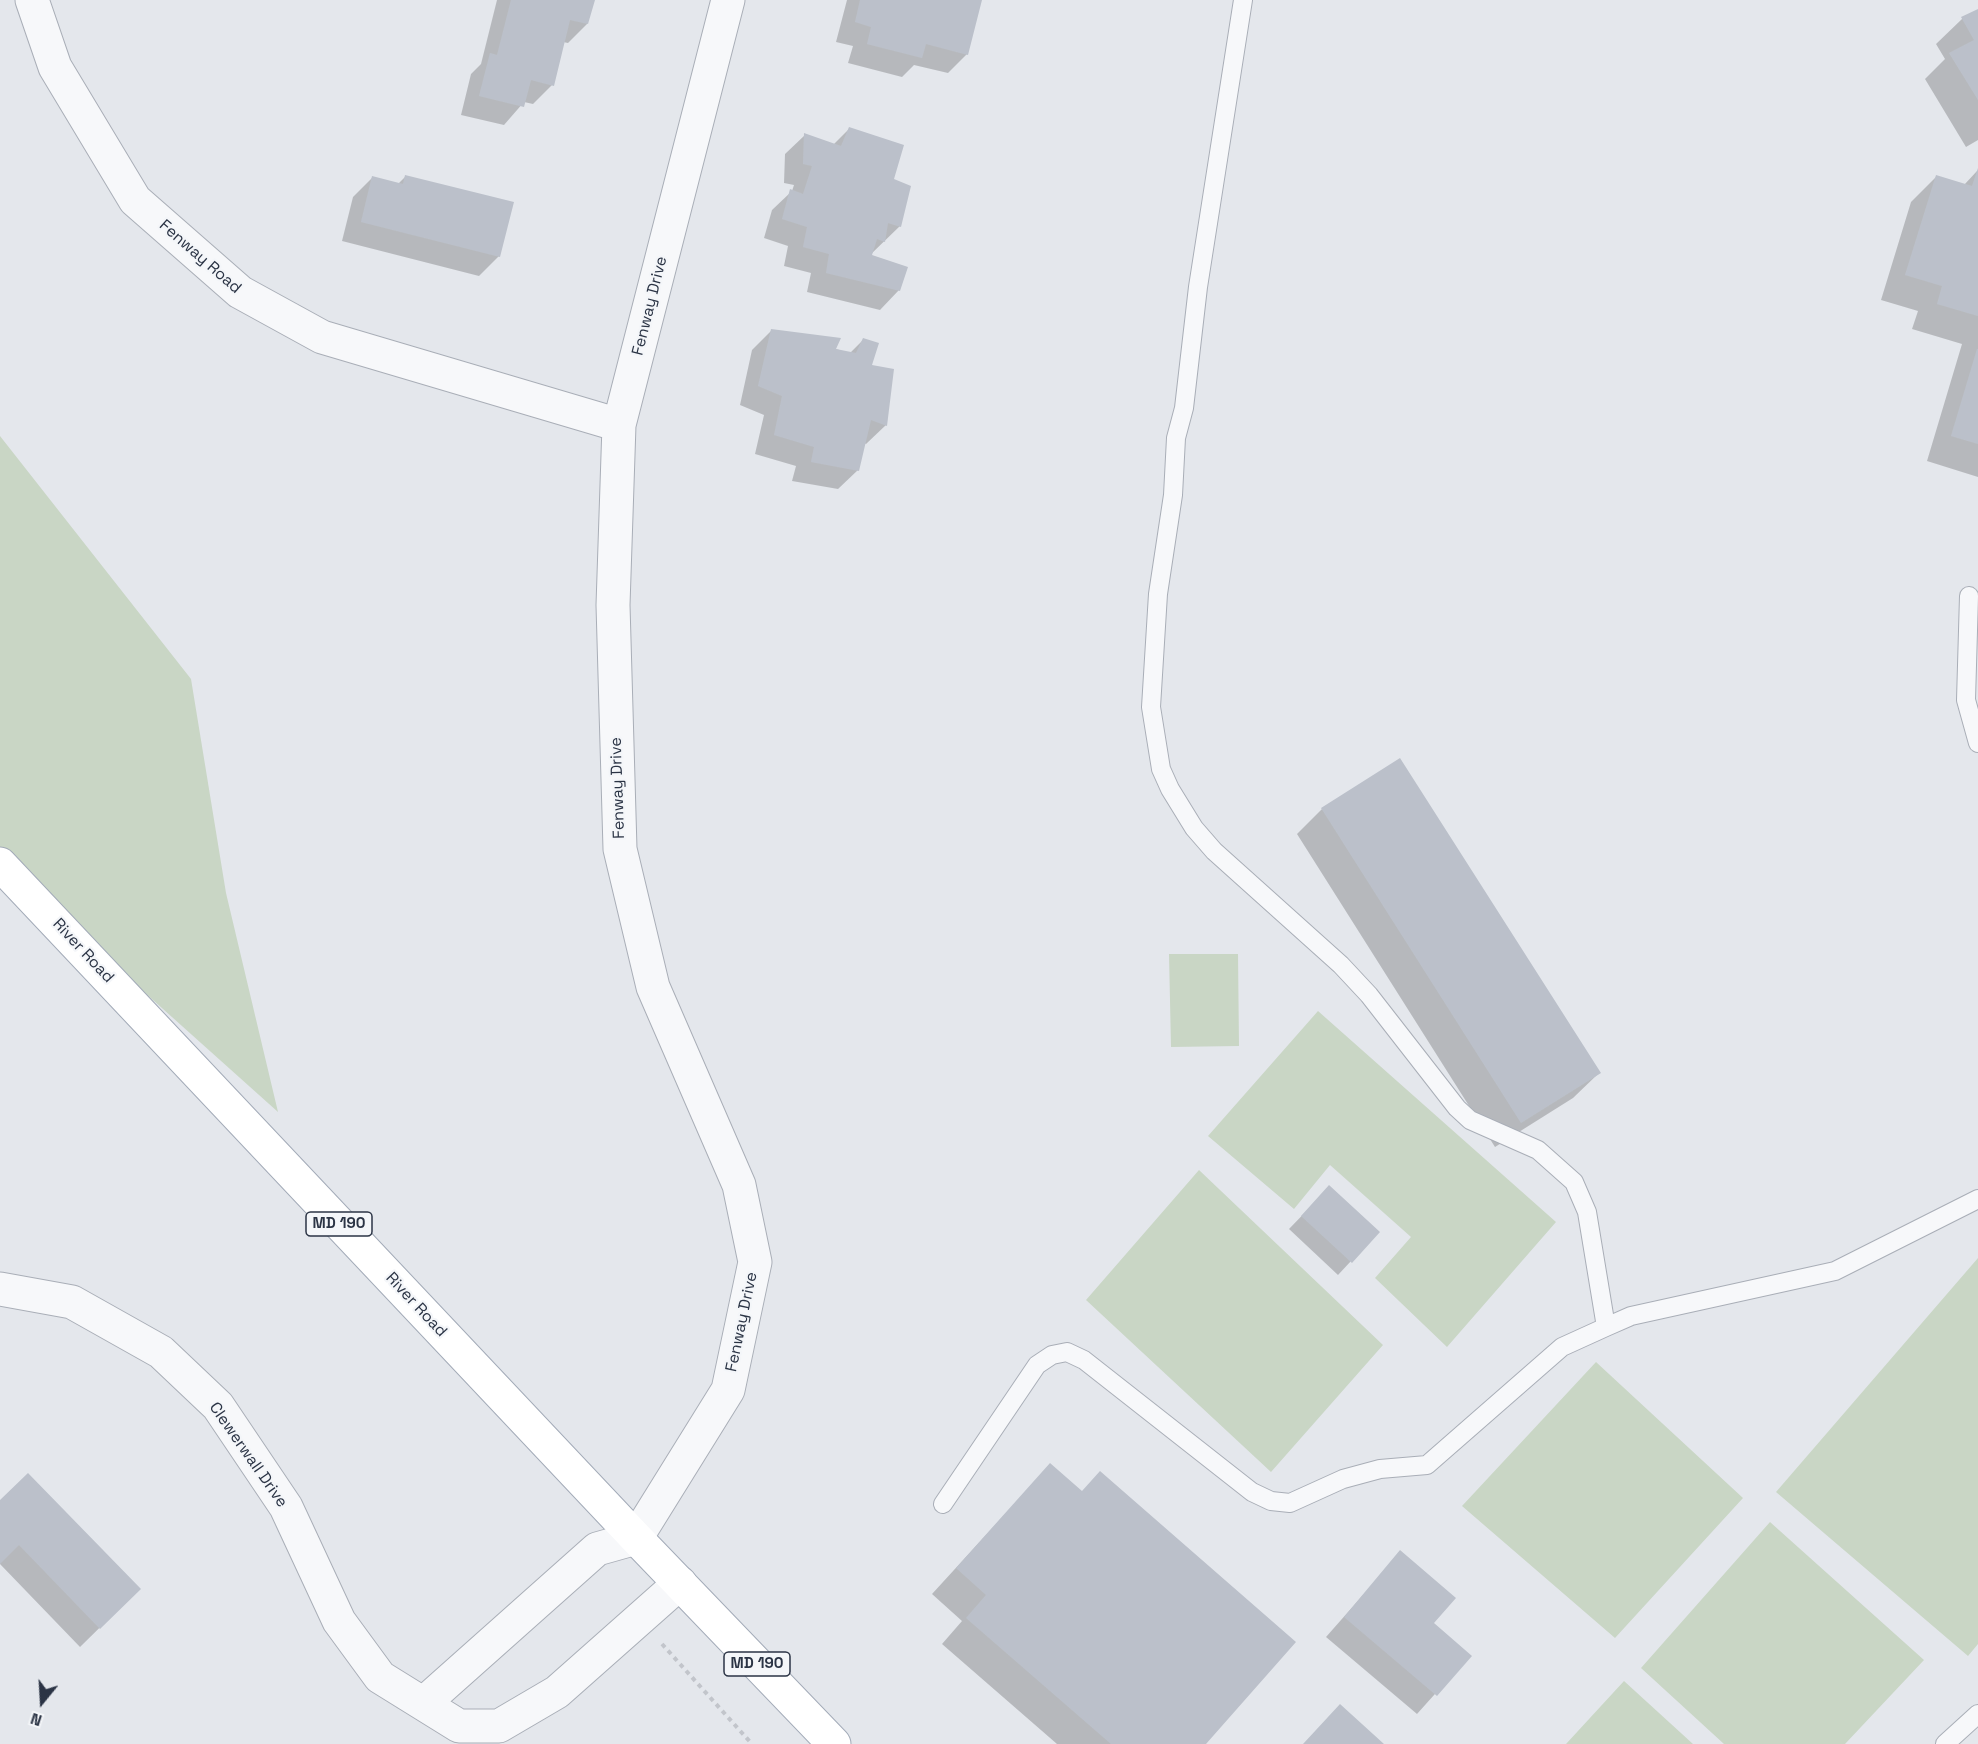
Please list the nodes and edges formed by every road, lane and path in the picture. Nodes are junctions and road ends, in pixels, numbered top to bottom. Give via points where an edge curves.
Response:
1 (32, 0) edge
2 (728, 0) edge
3 (1243, 0) edge
4 (619, 425) junction
5 (1969, 596) dead end
6 (1978, 742) edge
7 (0, 864) edge
8 (1978, 1199) edge
9 (0, 1290) edge
10 (1606, 1327) junction
11 (943, 1504) dead end
12 (636, 1538) junction
13 (680, 1583) junction
14 (639, 1619) junction
15 (424, 1703) junction
16 (1978, 1714) edge
17 (752, 1744) edge
18 (834, 1744) edge
19 (1946, 1744) edge

1 - 4 street, Fenway Road via 55,67 135,200 240,292 322,338
2 - 4 street, Fenway Drive
3 - 10 lane via 1198,287 1184,408 1176,438 1173,495 1158,594 1151,707 1161,768 1184,812 1214,851 1341,965 1458,1108 1470,1120 1538,1150 1574,1182 1587,1212
4 - 12 street, Fenway Drive via 613,605 620,849 654,987 739,1185 755,1262 728,1390
5 - 6 lane via 1966,700
7 - 12 main road, River Road / MD 190
8 - 10 lane via 1835,1271 1631,1316
9 - 15 street, Clewerwall Drive via 72,1302 161,1352 218,1406 286,1507 339,1621 380,1677
10 - 11 lane via 1562,1347 1427,1465 1380,1469 1343,1479 1290,1503 1271,1501 1252,1492 1084,1360 1067,1352 1052,1355 1037,1365
12 - 13 main road, River Road / MD 190
12 - 15 street via 597,1549
13 - 14 street, Clewerwall Drive
13 - 18 main road, River Road / MD 190
14 - 15 street, Clewerwall Drive via 557,1692 499,1725 459,1726
14 - 17 path
16 - 19 lane

